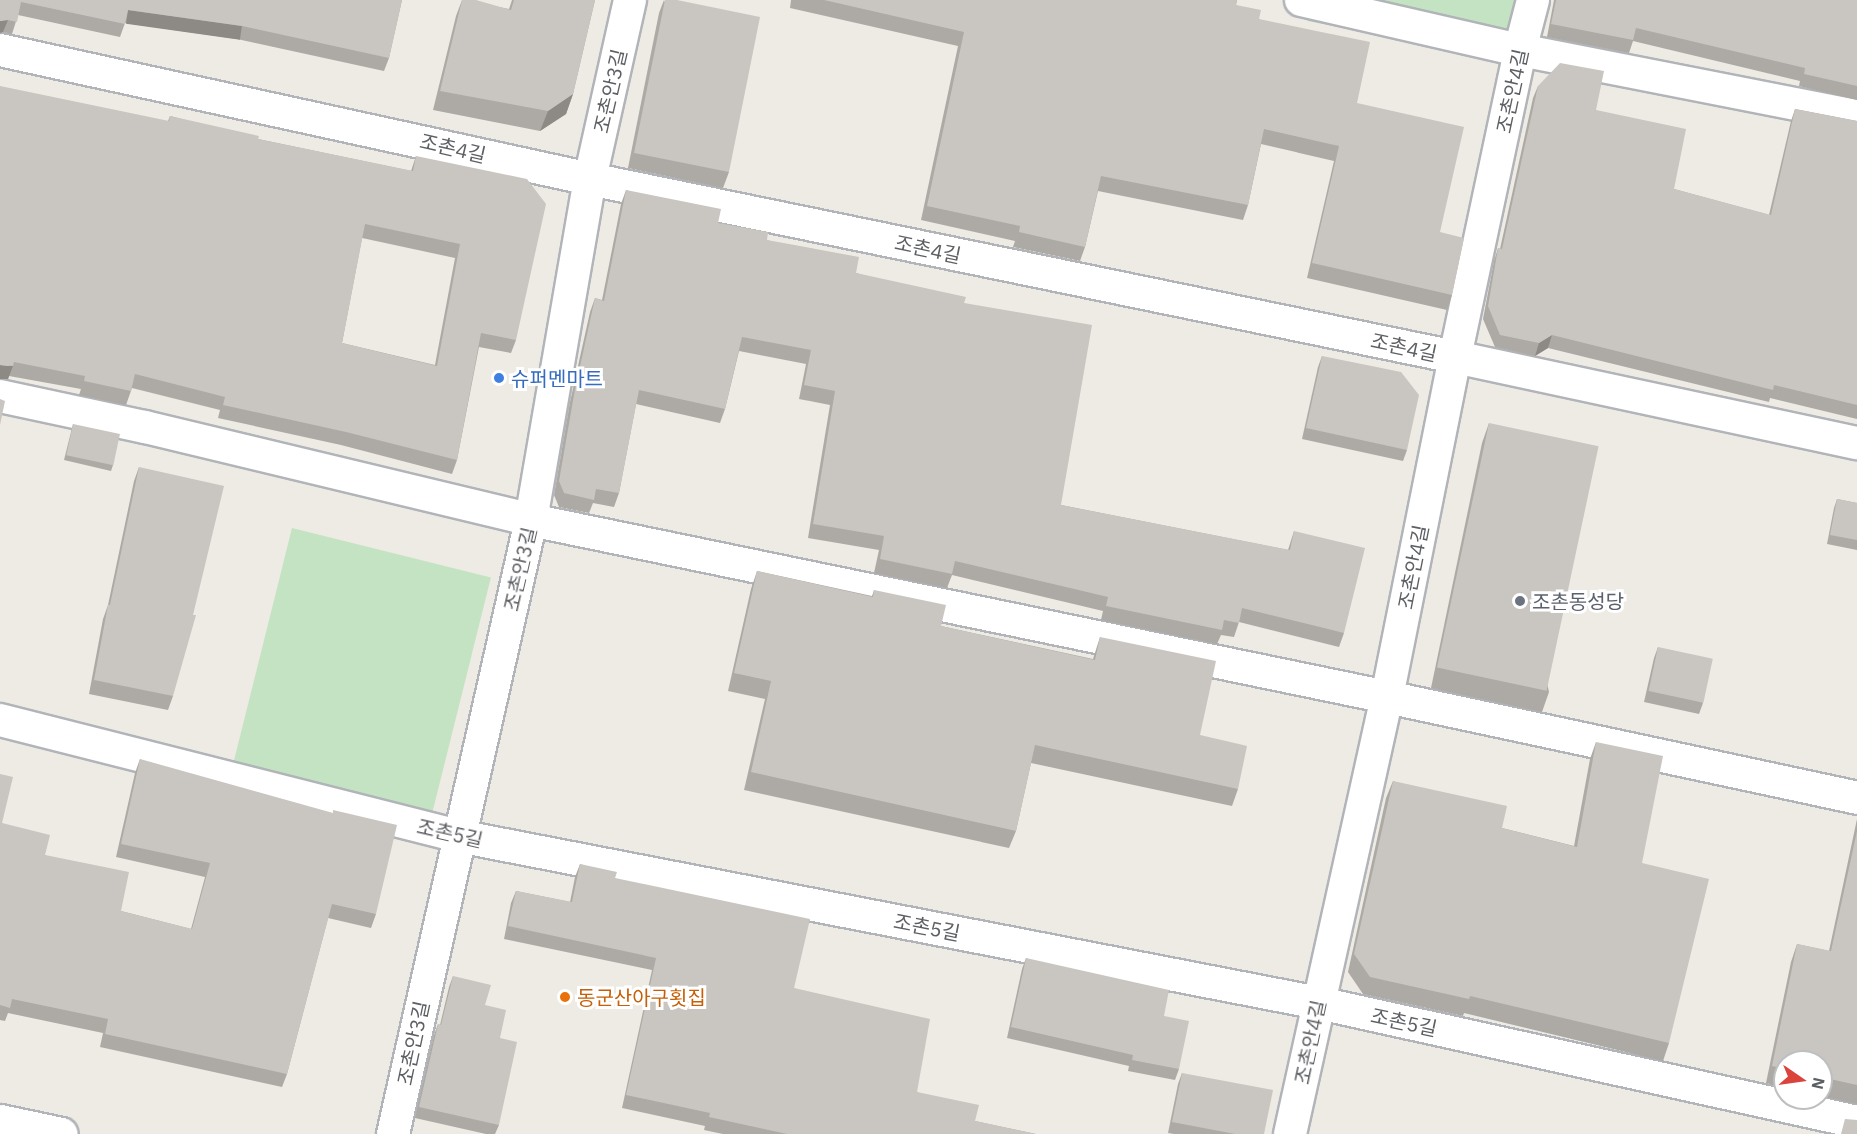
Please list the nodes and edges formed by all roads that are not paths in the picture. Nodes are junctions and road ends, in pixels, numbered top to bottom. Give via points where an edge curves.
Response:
1 (630, 0) edge
2 (1301, 0) edge
3 (1533, 0) edge
4 (0, 50) edge
5 (1520, 50) junction
6 (1857, 116) edge
7 (590, 179) junction
8 (1455, 357) junction
9 (0, 396) edge
10 (1857, 443) edge
11 (531, 520) junction
12 (1387, 697) junction
13 (0, 720) edge
14 (1857, 798) edge
15 (458, 836) junction
16 (1319, 1003) junction
17 (0, 1121) edge
18 (1857, 1122) edge
19 (61, 1134) edge
20 (393, 1134) edge
21 (1290, 1134) edge

1 - 7 street, 조촌안3길
2 - 5 street
3 - 5 street, 조촌안4길
4 - 7 street, 조촌4길
5 - 6 street
5 - 8 street, 조촌안4길
7 - 8 street, 조촌4길
7 - 11 street, 조촌안3길
8 - 10 street, 조촌4길
8 - 12 street, 조촌안4길
9 - 11 street
11 - 12 street
11 - 15 street, 조촌안3길
12 - 14 street
12 - 16 street, 조촌안4길
13 - 15 street, 조촌5길
15 - 16 street, 조촌5길
15 - 20 street, 조촌안3길
16 - 18 street, 조촌5길
16 - 21 street, 조촌안4길
17 - 19 street

